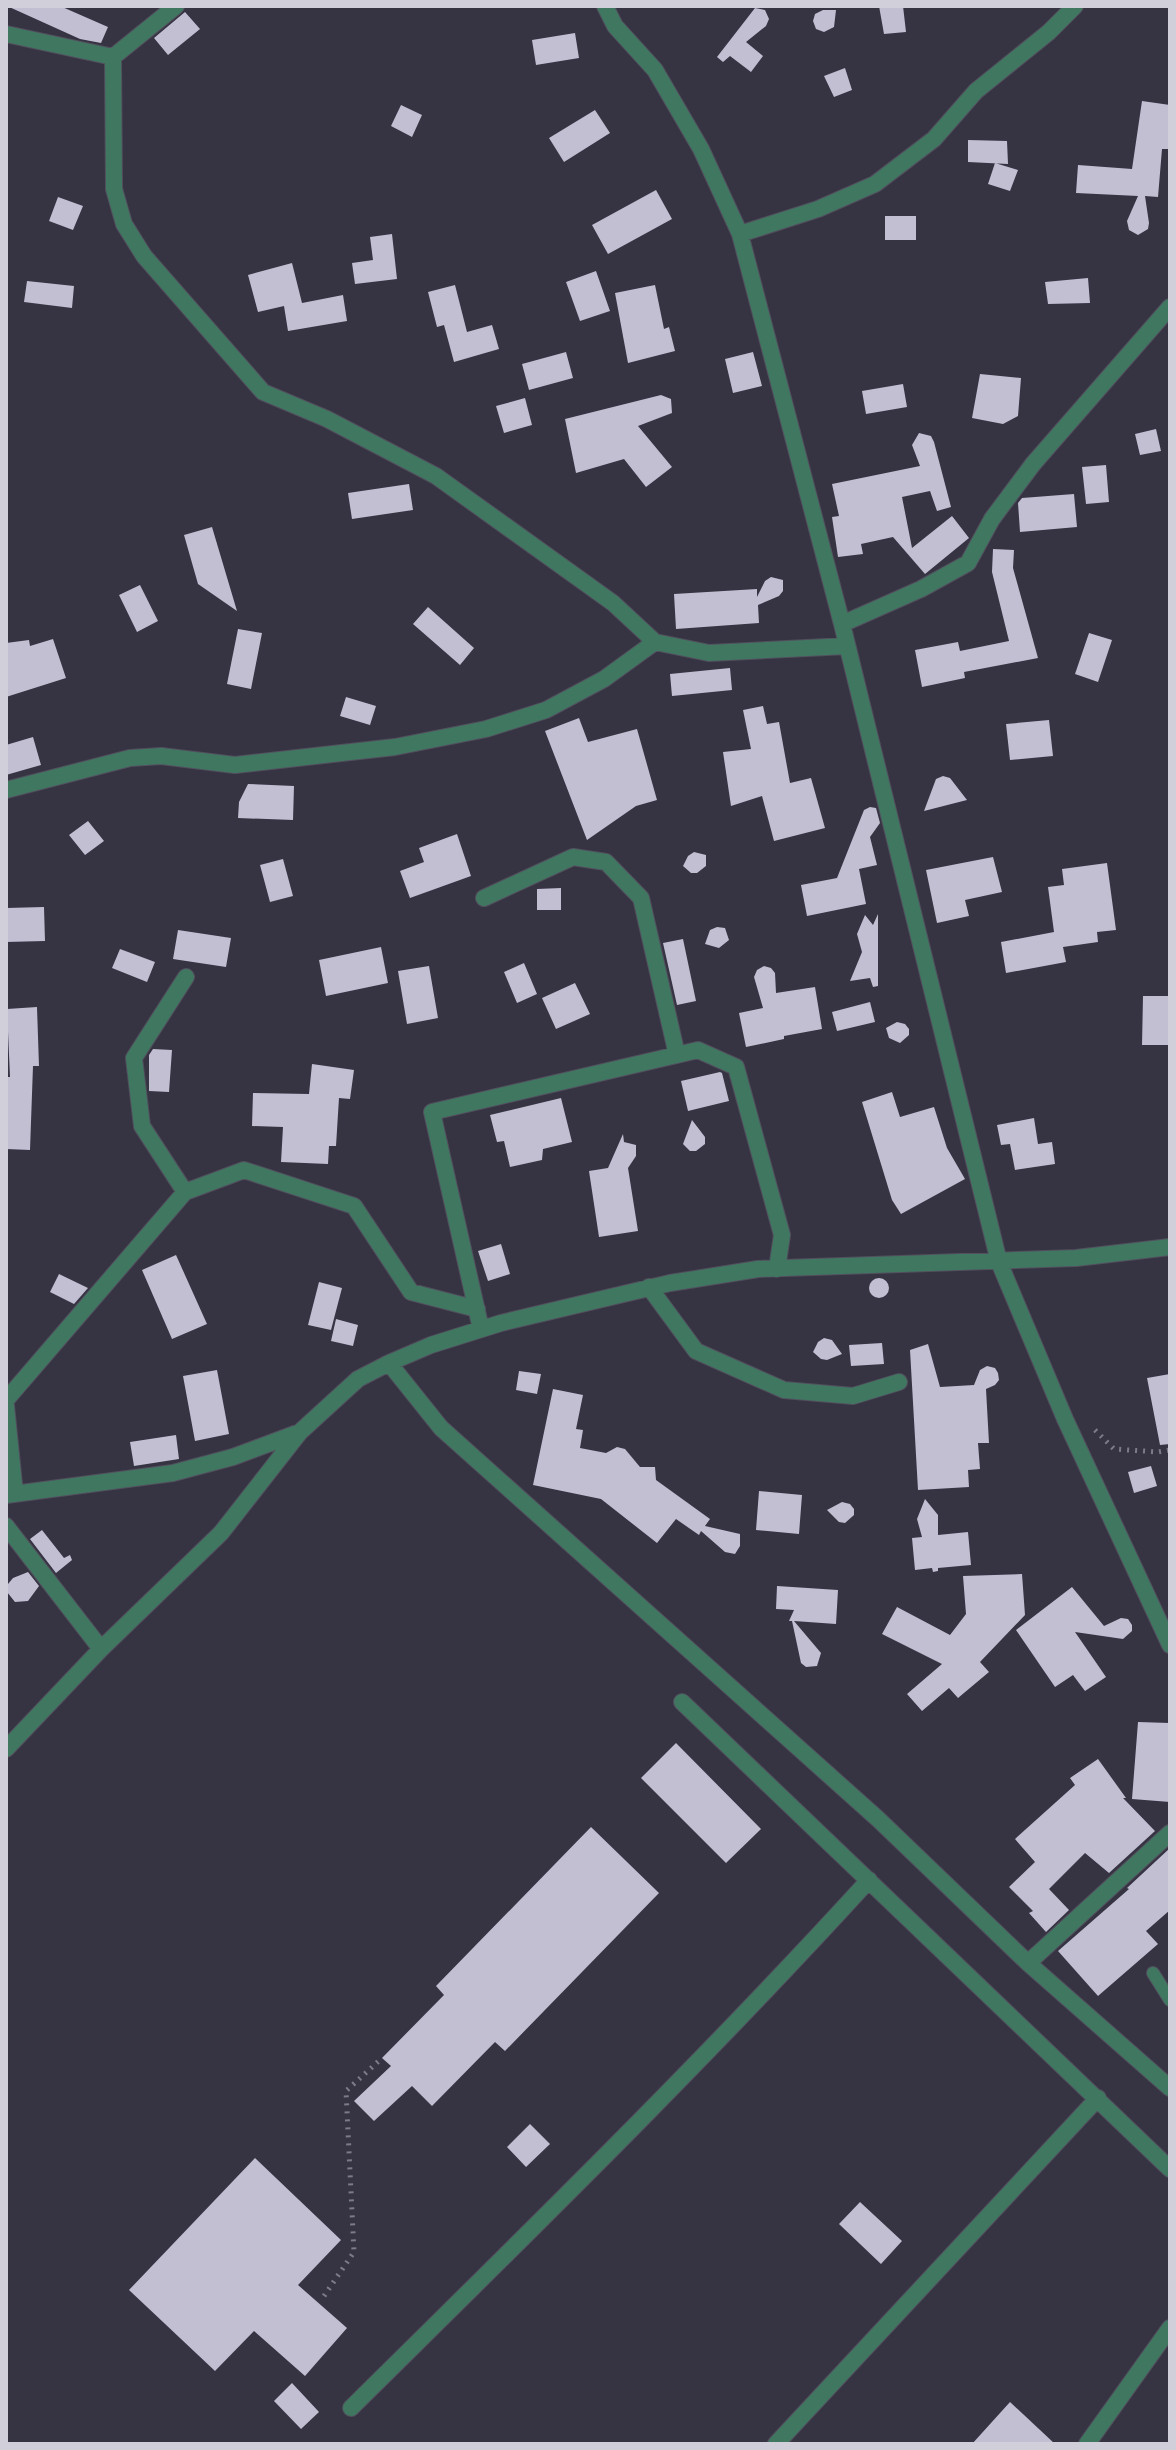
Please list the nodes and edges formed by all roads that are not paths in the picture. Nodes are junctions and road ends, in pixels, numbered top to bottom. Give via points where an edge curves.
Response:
1 (176, 6) edge
2 (605, 6) edge
3 (1075, 6) edge
4 (6, 34) edge
5 (113, 57) junction
6 (740, 234) junction
7 (1170, 307) edge
8 (842, 624) junction
9 (655, 642) junction
10 (847, 646) junction
11 (6, 790) edge
12 (484, 898) dead end
13 (186, 977) dead end
14 (677, 1055) junction
15 (185, 1192) junction
16 (1170, 1247) edge
17 (999, 1262) junction
18 (777, 1269) junction
19 (649, 1287) junction
20 (477, 1309) junction
21 (481, 1329) junction
22 (389, 1363) junction
23 (899, 1382) dead end
24 (6, 1403) edge
25 (300, 1432) junction
26 (10, 1494) edge
27 (6, 1526) edge
28 (1170, 1645) edge
29 (101, 1649) junction
30 (682, 1702) dead end
31 (6, 1749) edge
32 (1170, 1833) edge
33 (869, 1880) junction
34 (1028, 1963) junction
35 (1153, 1973) dead end
36 (1170, 2000) edge
37 (1170, 2088) edge
38 (1098, 2098) junction
39 (1170, 2169) edge
40 (1170, 2328) edge
41 (351, 2408) dead end
42 (776, 2444) edge
43 (1087, 2444) edge

1 - 5 street
2 - 6 street via 615,26 655,70 701,149
3 - 6 street via 976,91 934,139 875,184
4 - 5 street
5 - 9 street via 114,189 124,224 144,256 263,392 436,476 613,603
6 - 8 street
7 - 8 street via 1033,464 992,519 968,563
8 - 10 street
9 - 10 street via 709,653
9 - 11 street via 604,679 546,710 486,729 395,747 235,765 161,756 130,758
10 - 17 street
12 - 14 street via 573,857 606,862 641,898
13 - 15 street via 134,1058 142,1126
14 - 18 street via 698,1050 736,1067 782,1235
14 - 20 street via 432,1112
15 - 20 street via 244,1170 354,1206 411,1292
15 - 24 street
16 - 17 street
17 - 18 street
17 - 28 street
18 - 19 street
19 - 21 street
19 - 23 street via 696,1351 784,1390 853,1396
20 - 21 street
21 - 22 street
22 - 25 street via 358,1379
22 - 34 street via 441,1428 878,1819
24 - 26 street
25 - 26 street via 173,1473
25 - 29 street via 221,1533
27 - 29 street
29 - 31 street
30 - 33 street
32 - 34 street
33 - 38 street
33 - 41 street via 634,2126
34 - 37 street
35 - 36 lane
38 - 39 street
38 - 42 street
40 - 43 street

